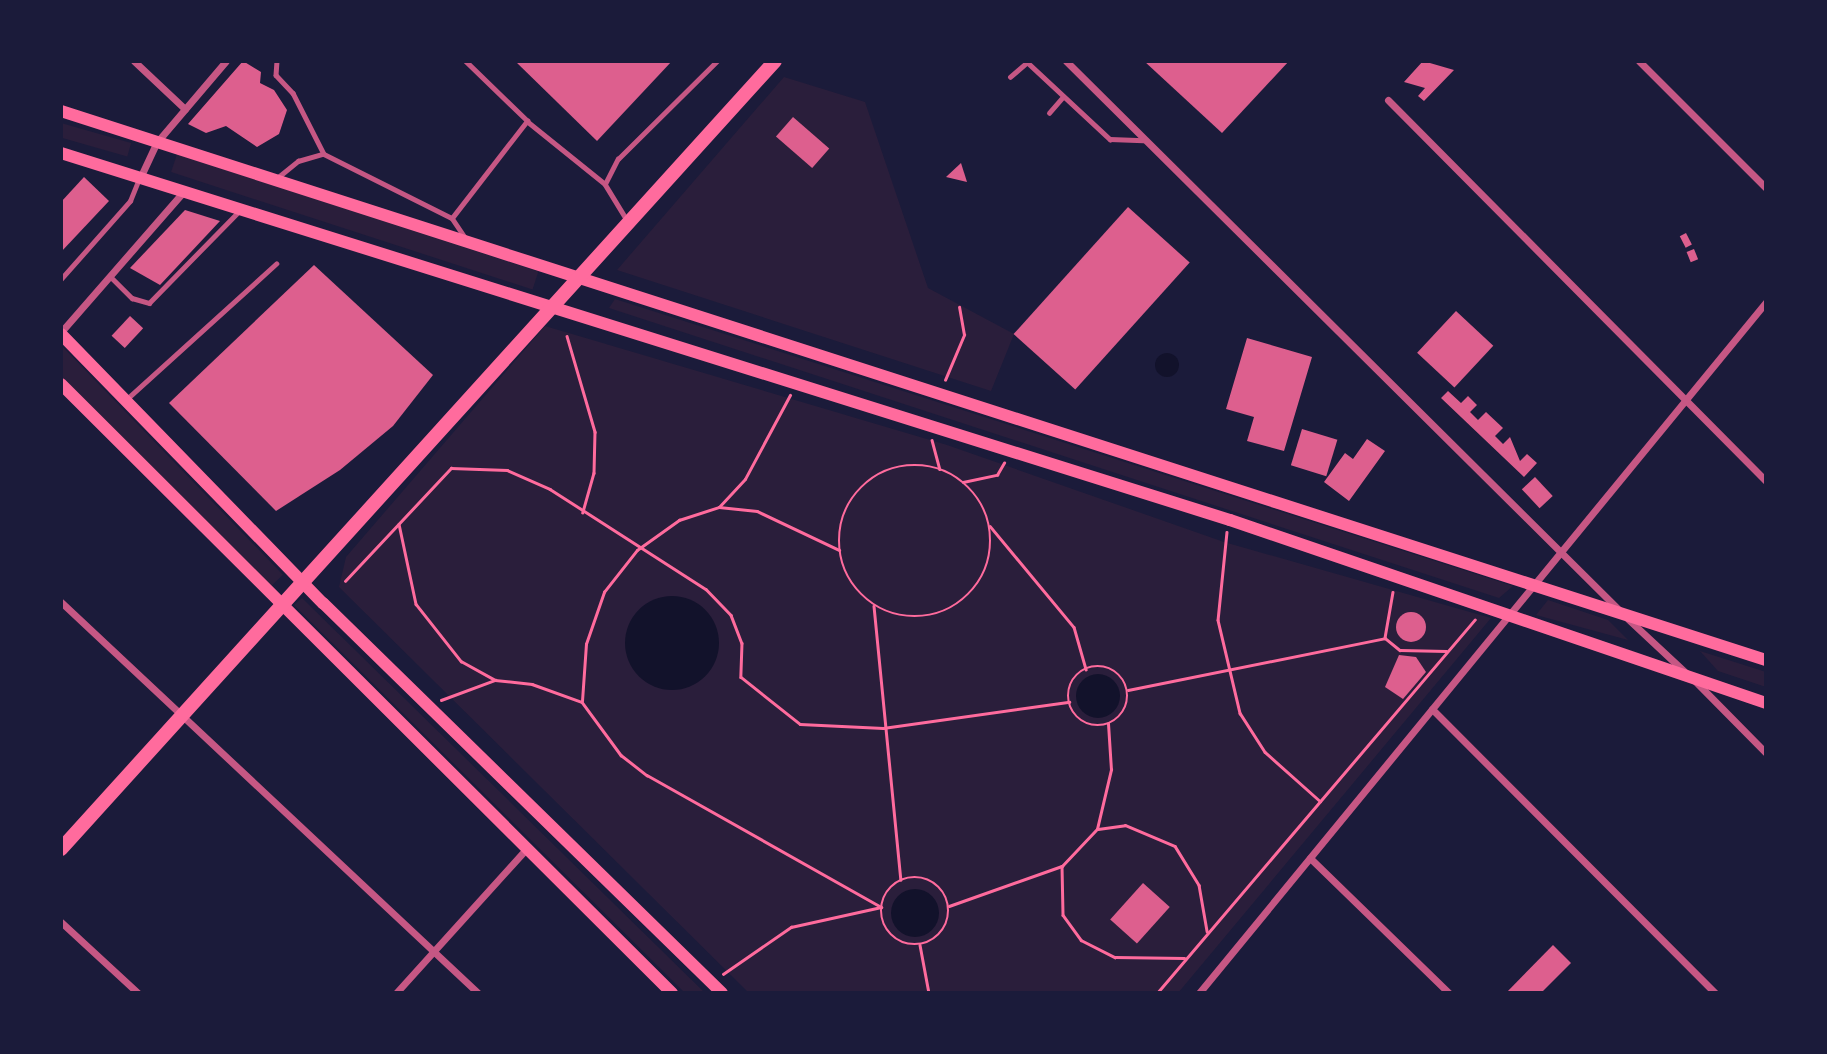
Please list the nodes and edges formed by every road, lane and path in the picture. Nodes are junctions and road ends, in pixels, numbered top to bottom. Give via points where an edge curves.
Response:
1 (134, 61) edge
2 (226, 61) edge
3 (277, 61) edge
4 (465, 61) edge
5 (717, 61) edge
6 (775, 61) edge
7 (1066, 61) edge
8 (1639, 61) edge
9 (1027, 62) edge
10 (1010, 78) dead end
11 (1062, 98) junction
12 (1388, 100) dead end
13 (185, 109) junction
14 (61, 111) edge
15 (1049, 113) dead end
16 (527, 121) junction
17 (1143, 140) junction
18 (157, 142) junction
19 (61, 153) edge
20 (324, 154) junction
21 (140, 178) junction
22 (276, 179) junction
23 (605, 184) junction
24 (1766, 188) edge
25 (184, 191) junction
26 (242, 209) junction
27 (452, 218) junction
28 (628, 221) junction
29 (467, 240) junction
30 (276, 264) dead end
31 (579, 276) junction
32 (111, 277) junction
33 (61, 279) edge
34 (1766, 302) edge
35 (551, 306) junction
36 (959, 307) dead end
37 (61, 333) edge
38 (567, 336) dead end
39 (792, 382) junction
40 (61, 384) edge
41 (940, 392) junction
42 (128, 399) junction
43 (1686, 399) junction
44 (932, 426) junction
45 (1012, 451) junction
46 (940, 469) junction
47 (1766, 481) edge
48 (963, 482) junction
49 (719, 507) junction
50 (583, 512) junction
51 (1230, 520) junction
52 (399, 524) junction
53 (989, 524) junction
54 (637, 550) junction
55 (839, 550) junction
56 (1562, 552) junction
57 (1396, 574) junction
58 (301, 581) junction
59 (345, 581) dead end
60 (1535, 584) junction
61 (61, 602) edge
62 (279, 606) junction
63 (874, 606) junction
64 (1513, 613) junction
65 (1623, 615) junction
66 (1477, 618) dead end
67 (1385, 638) junction
68 (1446, 650) junction
69 (1766, 660) edge
70 (1086, 669) junction
71 (1226, 669) junction
72 (1692, 678) junction
73 (495, 680) junction
74 (1128, 690) junction
75 (582, 702) junction
76 (1069, 702) junction
77 (1766, 703) edge
78 (431, 709) junction
79 (1432, 709) junction
80 (178, 718) junction
81 (1108, 724) junction
82 (884, 728) junction
83 (1766, 753) edge
84 (1320, 801) junction
85 (1097, 829) junction
86 (527, 848) junction
87 (61, 849) edge
88 (1310, 858) junction
89 (1062, 866) junction
90 (901, 880) junction
91 (949, 906) junction
92 (881, 907) junction
93 (61, 922) edge
94 (1207, 931) junction
95 (919, 944) junction
96 (433, 951) junction
97 (1184, 958) junction
98 (718, 989) edge
99 (138, 993) edge
100 (396, 993) edge
101 (478, 993) edge
102 (672, 993) edge
103 (929, 993) edge
104 (1157, 993) edge
105 (1199, 993) edge
106 (1449, 993) edge
107 (1715, 993) edge

1 - 13 street
2 - 13 street
3 - 20 lane via 276,75 293,93
4 - 16 lane
5 - 23 lane via 618,159
6 - 28 main road
7 - 17 street
8 - 24 street
9 - 10 lane
9 - 11 lane
11 - 15 lane
11 - 17 lane via 1110,139
12 - 43 street
13 - 18 street
14 - 18 main road
16 - 23 lane
16 - 27 lane
17 - 56 street
18 - 21 street
18 - 22 main road
19 - 21 main road
20 - 22 lane via 298,161
20 - 27 lane
21 - 25 main road
21 - 33 lane via 130,201
22 - 29 main road
23 - 28 lane
25 - 26 main road
25 - 32 street
26 - 32 lane via 149,303 132,298
26 - 35 main road
27 - 29 lane
28 - 31 main road
29 - 31 main road
30 - 42 lane
31 - 35 main road
31 - 41 main road
32 - 37 street
34 - 43 street
35 - 39 main road
35 - 58 main road
36 - 41 path via 964,335
37 - 42 main road
38 - 50 path via 595,432 594,472
39 - 44 main road
39 - 49 path via 757,458
40 - 62 main road
41 - 60 main road
42 - 58 main road
43 - 47 street
43 - 56 street
44 - 45 main road
44 - 46 path
45 - 48 path via 997,475
45 - 51 main road
46 - 48 path
46 - 55 path via 890,469 867,482 841,525
48 - 53 path
49 - 54 path via 679,520
49 - 55 path via 792,523
50 - 52 path via 507,470 451,468
50 - 54 path
51 - 57 main road
51 - 71 path via 1217,583
52 - 59 path
52 - 73 path via 416,604 461,661
53 - 63 path via 983,575 958,603 923,617
53 - 70 path via 1074,627
54 - 75 path via 604,592 586,644
54 - 82 path via 706,589 731,615 742,643 741,677 765,700 800,724
55 - 63 path via 851,582
56 - 60 street
56 - 65 street
57 - 64 main road
57 - 67 path
58 - 62 main road
58 - 78 main road
60 - 64 street
60 - 65 main road
61 - 80 street
62 - 80 main road
62 - 86 main road
63 - 82 path
64 - 72 main road
64 - 79 street
65 - 69 main road
65 - 72 street
66 - 68 path
67 - 68 path via 1400,650
67 - 71 path
68 - 84 path
70 - 74 path via 1112,669
70 - 76 path via 1072,683
71 - 74 path
71 - 84 path via 1240,713 1265,752
72 - 77 main road
72 - 83 street
73 - 75 path via 532,684
73 - 78 path via 446,696
74 - 81 path via 1126,707
75 - 92 path via 621,755 647,775
76 - 81 path via 1079,719
76 - 82 path
78 - 98 main road
79 - 88 street
79 - 107 street
80 - 87 main road
80 - 96 street
81 - 85 path via 1111,770
82 - 90 path
84 - 94 path
85 - 89 path
85 - 94 path via 1125,825 1175,846 1199,885
86 - 96 street
86 - 102 main road
88 - 105 street
88 - 106 street
89 - 91 path
89 - 97 path via 1063,915 1081,940 1115,957
90 - 91 path via 931,880
90 - 92 path
91 - 95 path via 939,935
92 - 95 path via 892,936
92 - 98 path via 791,927 758,945
93 - 99 street
94 - 97 path
95 - 103 path
96 - 100 street
96 - 101 street
97 - 104 path

